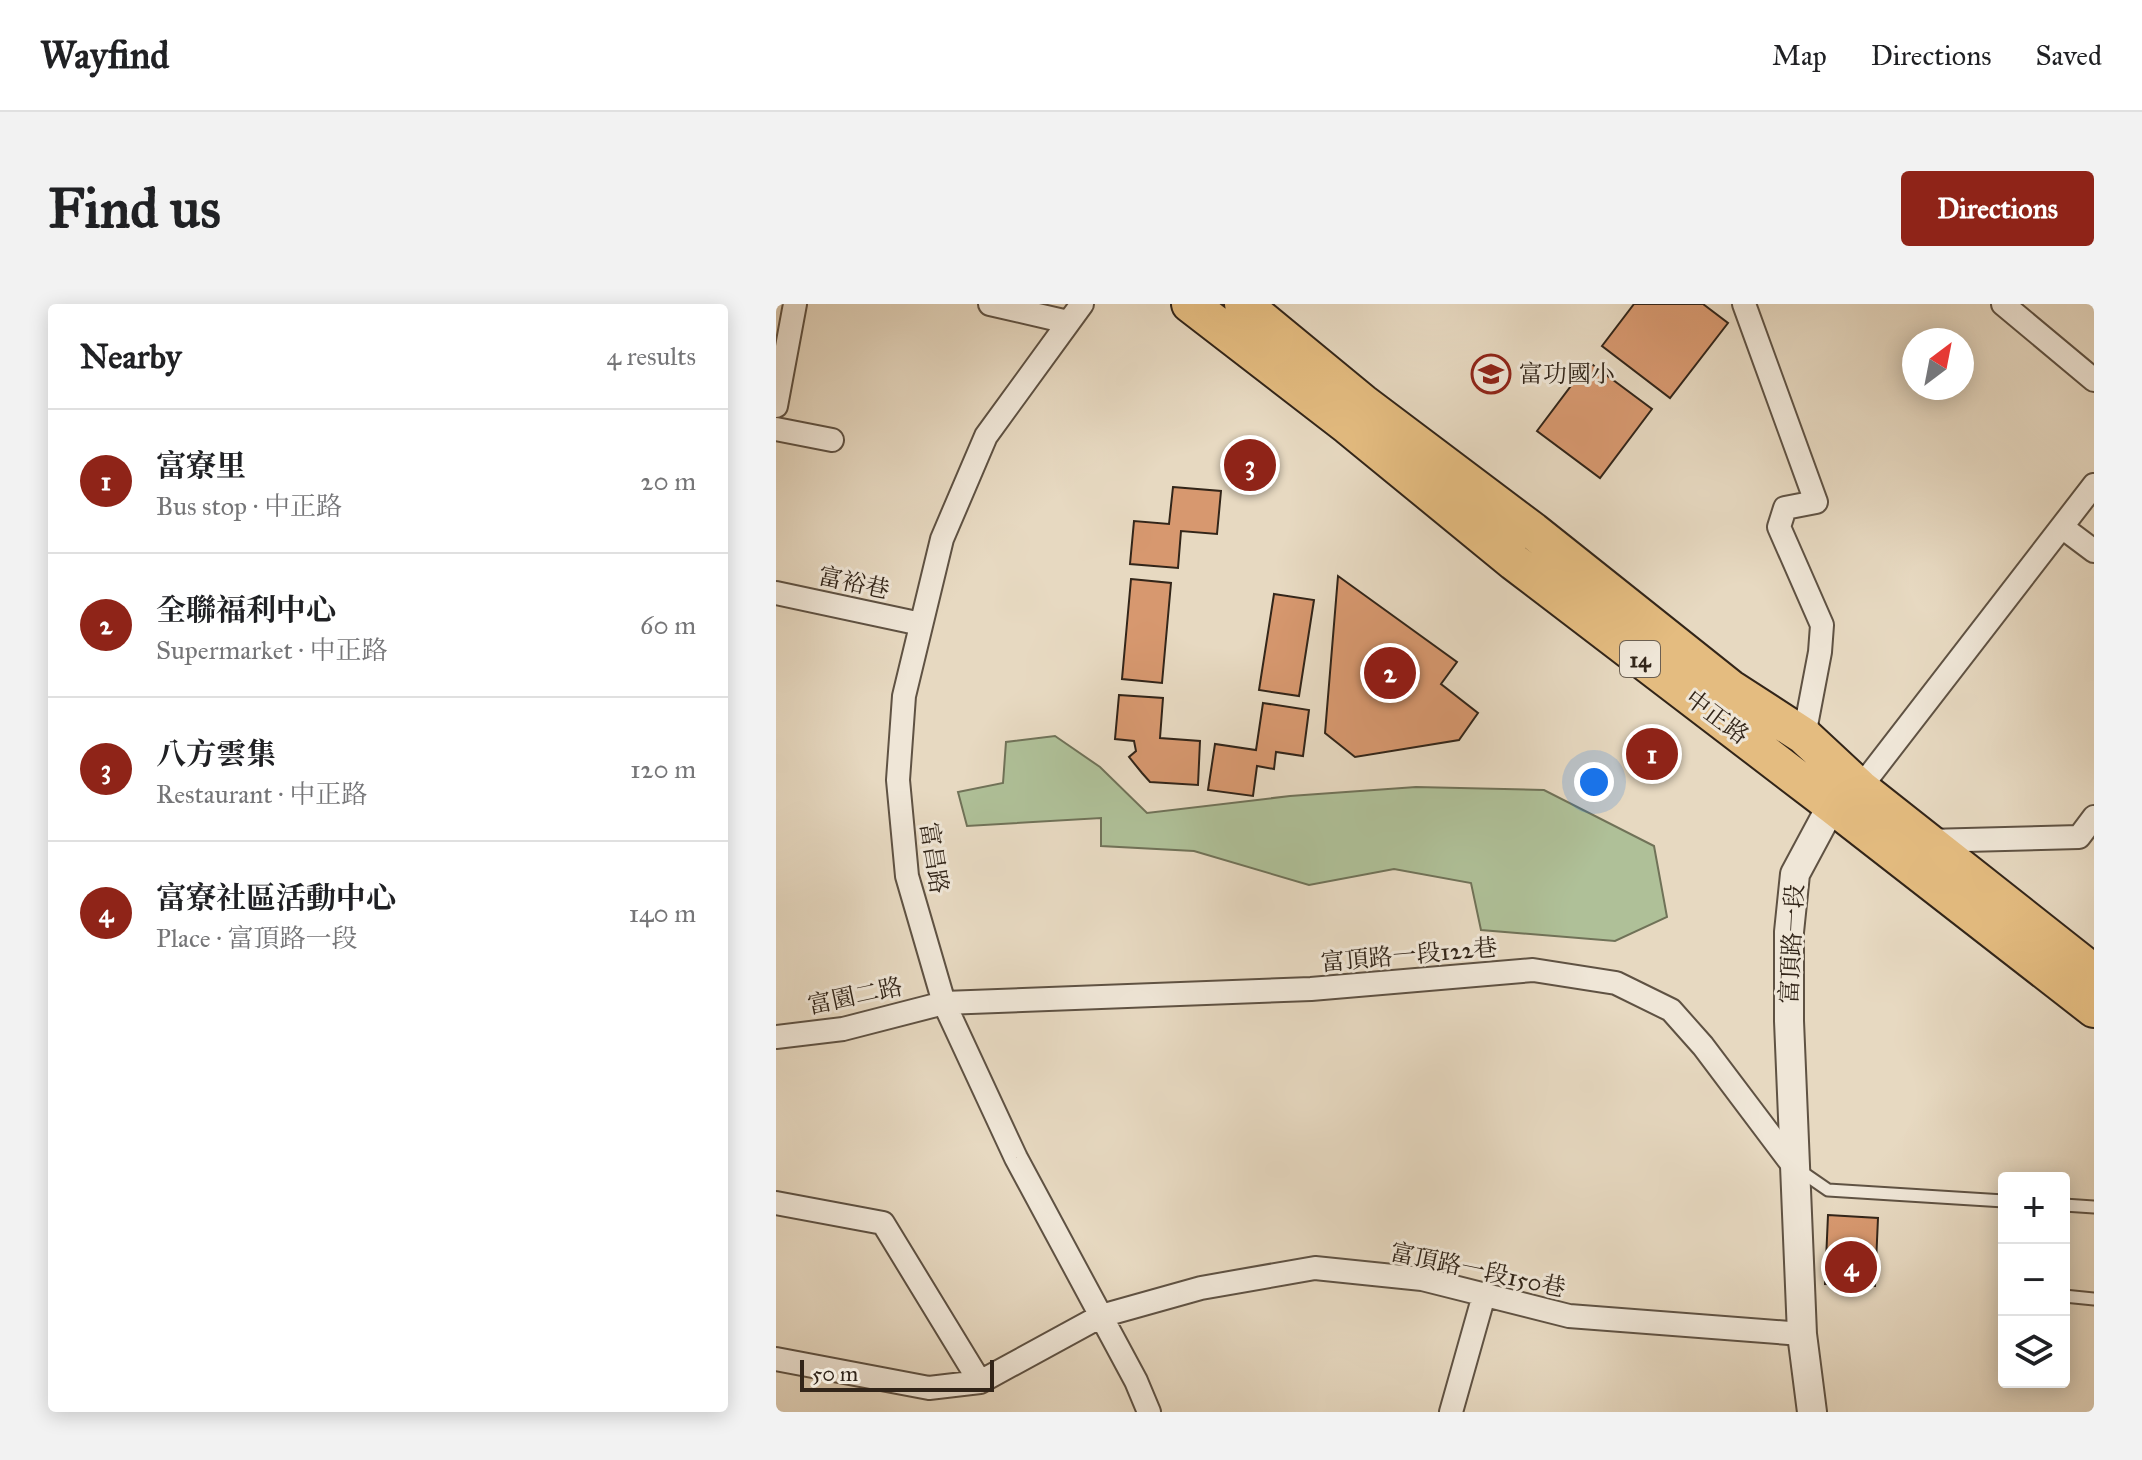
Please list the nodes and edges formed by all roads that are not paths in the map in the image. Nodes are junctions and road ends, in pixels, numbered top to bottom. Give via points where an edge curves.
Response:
1 (795, 304) edge
2 (990, 304) edge
3 (1082, 304) edge
4 (1190, 304) edge
5 (1243, 304) edge
6 (1744, 304) edge
7 (2003, 304) edge
8 (1068, 322) junction
9 (2094, 380) edge
10 (776, 406) edge
11 (776, 429) edge
12 (832, 440) dead end
13 (2094, 485) edge
14 (2062, 527) junction
15 (2094, 551) edge
16 (776, 593) edge
17 (921, 624) junction
18 (1804, 736) junction
19 (1846, 797) junction
20 (2094, 817) edge
21 (1927, 841) junction
22 (2094, 973) edge
23 (944, 1003) junction
24 (2094, 1009) edge
25 (776, 1037) edge
26 (1795, 1168) junction
27 (1998, 1201) edge
28 (776, 1203) edge
29 (2070, 1205) edge
30 (2094, 1207) edge
31 (1484, 1295) junction
32 (2070, 1297) edge
33 (2094, 1299) edge
34 (1101, 1316) junction
35 (1802, 1334) junction
36 (776, 1359) edge
37 (980, 1382) junction
38 (1149, 1412) edge
39 (1451, 1412) edge
40 (1812, 1412) edge

1 - 10 street
2 - 8 street
3 - 8 street, 富昌路
4 - 19 main road, 中正路 / 14 via 1514,562
5 - 18 main road, 中正路 / 14 via 1730,688
6 - 18 street via 1816,502 1785,508 1779,527 1822,625
7 - 9 street
8 - 17 street, 富昌路 via 986,436 942,539
11 - 12 street
13 - 14 street, 富頂路一段
14 - 15 street
14 - 19 street, 富頂路一段
16 - 17 street, 富裕巷
17 - 23 street, 富昌路 via 904,696 898,780 907,876
18 - 19 main road, 中正路 / 14
19 - 21 main road, 中正路 / 14
19 - 24 main road, 中正路 / 14
19 - 26 street, 富頂路一段 via 1795,874 1789,1021
20 - 21 street via 2079,837
21 - 22 main road, 中正路 / 14
23 - 25 street, 富園二路 via 843,1029
23 - 26 street, 富頂路一段122巷 via 1311,989 1533,970 1616,983 1671,1010
23 - 34 street, 富昌路 via 1016,1158
26 - 27 lane via 1828,1190
26 - 35 street, 富頂路一段
28 - 37 street via 883,1223
29 - 30 lane
31 - 34 street, 富頂路一段150巷 via 1422,1279 1315,1268 1201,1288
31 - 35 street, 富頂路一段150巷 via 1569,1316
31 - 39 street
32 - 33 lane
34 - 37 street, 富頂路一段150巷
34 - 38 street, 富昌路
35 - 40 street, 富頂路一段
36 - 37 street via 929,1388

